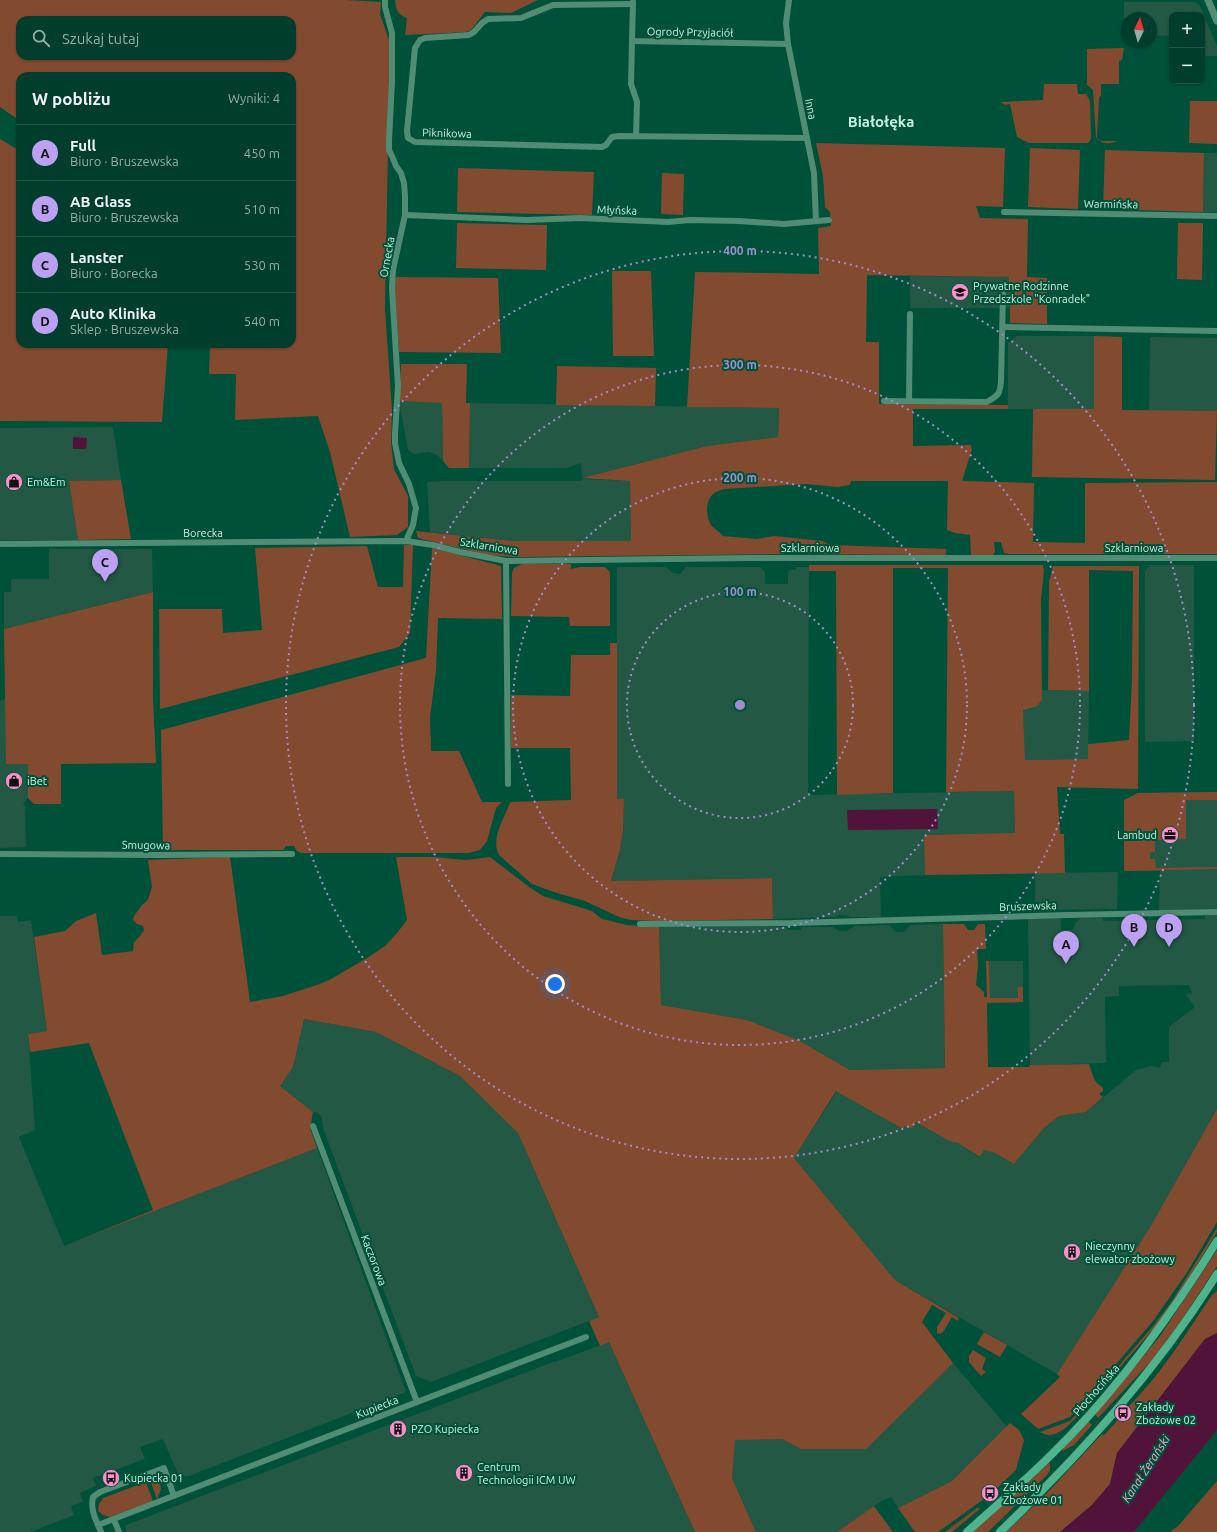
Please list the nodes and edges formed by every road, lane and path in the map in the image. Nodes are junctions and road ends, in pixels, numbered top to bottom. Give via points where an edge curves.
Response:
1 (385, 0) edge
2 (789, 0) edge
3 (1208, 0) edge
4 (633, 2) edge
5 (1217, 21) edge
6 (632, 41) junction
7 (788, 44) junction
8 (636, 136) junction
9 (807, 138) junction
10 (1004, 212) dead end
11 (405, 215) junction
12 (1217, 216) edge
13 (829, 220) dead end
14 (816, 221) junction
15 (1003, 294) dead end
16 (910, 314) dead end
17 (1003, 327) junction
18 (1217, 331) edge
19 (884, 401) dead end
20 (909, 401) junction
21 (406, 541) junction
22 (0, 544) edge
23 (1217, 558) edge
24 (506, 561) junction
25 (508, 784) dead end
26 (0, 854) edge
27 (292, 854) dead end
28 (1217, 912) edge
29 (640, 924) dead end
30 (313, 1126) dead end
31 (1217, 1241) edge
32 (1217, 1274) edge
33 (586, 1337) dead end
34 (417, 1402) junction
35 (174, 1496) junction
36 (114, 1520) junction
37 (98, 1525) junction
38 (101, 1532) edge
39 (118, 1532) edge
40 (967, 1532) edge
41 (1000, 1532) edge

1 - 11 street, Ornecka via 392,33 388,140 389,150 404,183
2 - 7 street, Inna via 786,23
3 - 5 street
4 - 6 street, Ogrody Przyjaciół
4 - 8 street, Piknikowa via 553,5 517,18 488,19 469,35 420,40 415,48 407,135 409,140 415,142 602,147 612,137
6 - 7 street, Ogrody Przyjaciół
6 - 8 street via 632,84 637,102
7 - 9 street, Inna
8 - 9 street, Piknikowa
9 - 14 street, Inna via 814,173
10 - 12 street, Warmińska
11 - 14 street, Młyńska via 527,220 725,220 784,224
11 - 21 street, Ornecka via 393,270 392,288 398,386 395,443 399,463 416,508 413,525
13 - 14 street, Młyńska
15 - 17 street
16 - 20 street
17 - 18 street
17 - 20 street via 1000,393 995,397 987,402
19 - 20 street
21 - 22 street, Borecka
21 - 24 street, Szklarniowa
23 - 24 street, Szklarniowa
24 - 25 street
26 - 27 street, Smugowa
28 - 29 street, Bruszewska via 839,922
30 - 34 street, Kaczorowa
31 - 40 main road, Płochocińska via 1159,1330 1119,1380 1053,1454
32 - 41 main road via 1172,1340 1112,1415 1075,1457
33 - 34 street, Kupiecka
34 - 35 street, Kupiecka
35 - 36 street, Kupiecka
35 - 37 street via 164,1468 100,1492 93,1497 92,1510
36 - 37 street, Kupiecka
36 - 39 street
37 - 38 street

